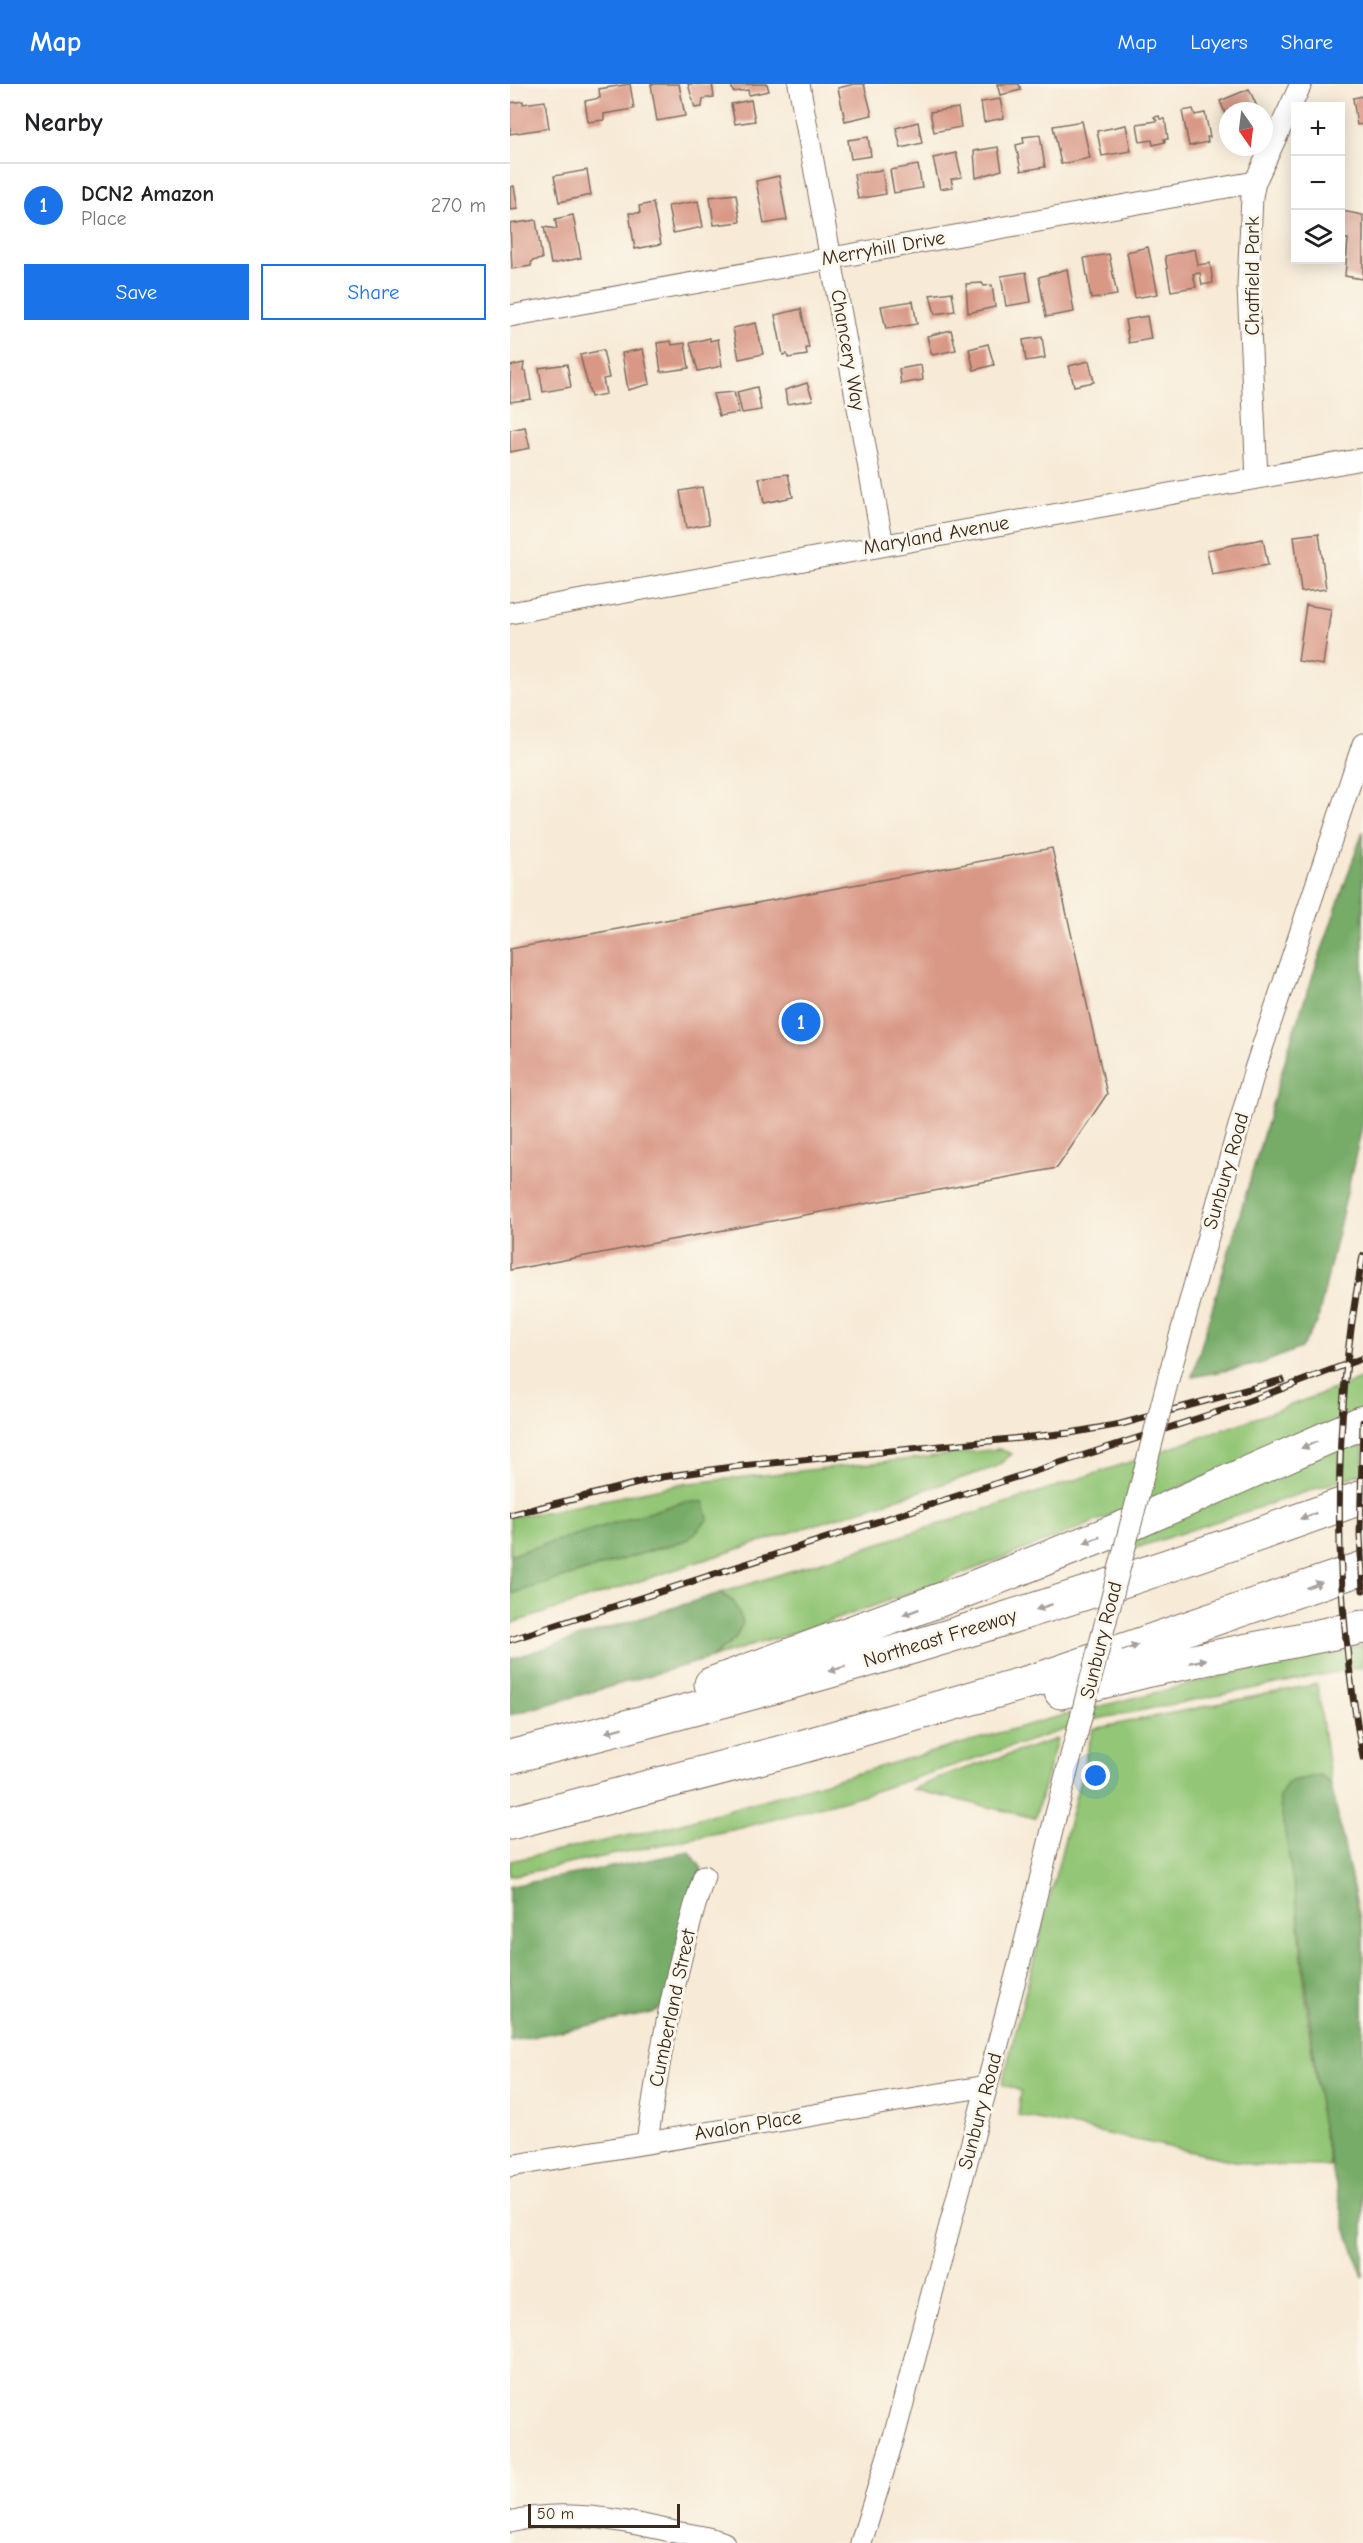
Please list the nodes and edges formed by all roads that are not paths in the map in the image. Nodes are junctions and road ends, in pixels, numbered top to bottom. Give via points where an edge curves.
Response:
1 (799, 84) edge
2 (1301, 84) edge
3 (1255, 182) junction
4 (831, 258) junction
5 (510, 316) edge
6 (1363, 459) edge
7 (1257, 478) junction
8 (883, 545) junction
9 (510, 614) edge
10 (1363, 744) edge
11 (1363, 1422) edge
12 (1363, 1497) edge
13 (1363, 1568) edge
14 (1363, 1627) edge
15 (671, 1715) junction
16 (510, 1757) edge
17 (548, 1812) junction
18 (510, 1823) edge
19 (704, 1876) dead end
20 (987, 2086) junction
21 (647, 2142) junction
22 (510, 2166) edge
23 (510, 2522) edge
24 (724, 2543) edge
25 (861, 2543) edge

1 - 4 street, Chancery Way
2 - 3 street, Chatfield Park
3 - 4 street, Merryhill Drive
3 - 7 street, Chatfield Park via 1248,287
4 - 5 street, Merryhill Drive
4 - 8 street, Chancery Way
6 - 7 street, Maryland Avenue
7 - 8 street, Maryland Avenue
8 - 9 street, Maryland Avenue
10 - 20 street, Sunbury Road, bridge via 1255,1069 1170,1371
11 -> 15 highway via 1132,1524 985,1583 709,1684
12 -> 15 highway, Northeast Freeway via 1005,1619
17 -> 13 highway via 797,1748 1039,1679
17 -> 14 highway via 734,1775 1155,1669
15 -> 16 highway, Northeast Freeway
17 - 18 highway
19 - 21 street, Cumberland Street via 689,1921 658,2067
20 - 21 street, Avalon Place
20 - 25 street, Sunbury Road via 895,2433
21 - 22 street, Avalon Place
23 - 24 street via 549,2517 616,2519

